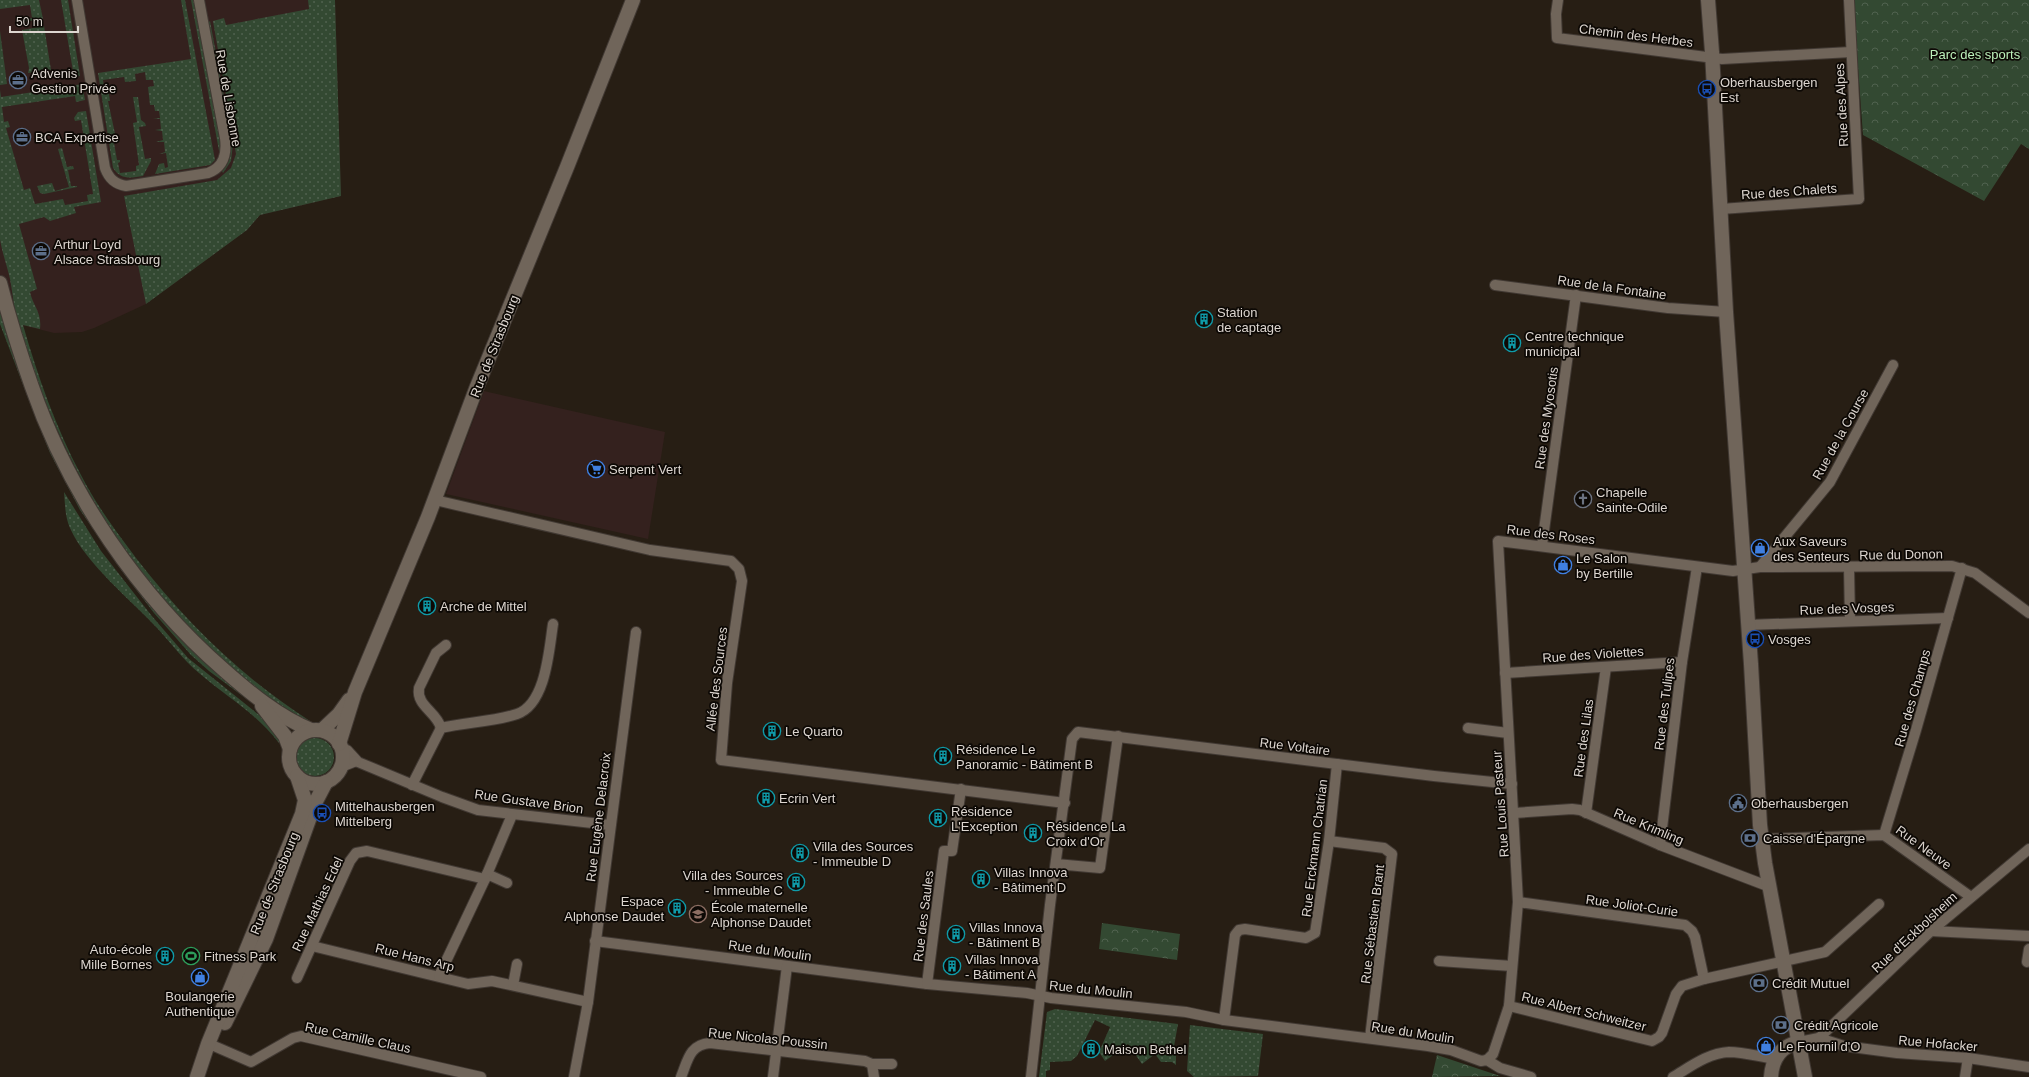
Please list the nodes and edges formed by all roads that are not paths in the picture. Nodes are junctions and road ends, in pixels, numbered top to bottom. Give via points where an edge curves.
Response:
1 (77, 0) edge
2 (199, 0) edge
3 (633, 0) edge
4 (1558, 0) edge
5 (1708, 0) edge
6 (1849, 0) edge
7 (1851, 52) junction
8 (1712, 58) junction
9 (1859, 199) joint
10 (1721, 209) junction
11 (0, 283) edge
12 (1494, 285) dead end
13 (1576, 295) junction
14 (1726, 312) junction
15 (1893, 365) dead end
16 (435, 500) junction
17 (1498, 541) joint
18 (1542, 545) junction
19 (1697, 567) junction
20 (1760, 567) junction
21 (1849, 567) junction
22 (1962, 568) junction
23 (1744, 570) junction
24 (2029, 613) edge
25 (1948, 618) junction
26 (1850, 621) junction
27 (553, 624) dead end
28 (1747, 625) junction
29 (636, 632) dead end
30 (446, 645) dead end
31 (1682, 662) junction
32 (1606, 666) junction
33 (1505, 673) junction
34 (239, 683) junction
35 (355, 692) junction
36 (441, 728) junction
37 (1468, 728) dead end
38 (317, 730) junction
39 (1508, 733) junction
40 (1118, 736) junction
41 (340, 747) junction
42 (290, 749) junction
43 (356, 761) junction
44 (1337, 764) junction
45 (341, 767) junction
46 (297, 776) junction
47 (326, 782) junction
48 (1512, 784) junction
49 (412, 785) junction
50 (961, 789) junction
51 (1065, 802) junction
52 (1514, 813) junction
53 (1586, 813) junction
54 (512, 815) junction
55 (610, 825) junction
56 (1884, 834) junction
57 (1762, 839) junction
58 (1329, 841) junction
59 (1660, 845) junction
60 (2029, 849) edge
61 (1056, 864) junction
62 (486, 876) junction
63 (507, 883) dead end
64 (1770, 887) junction
65 (1971, 897) junction
66 (1518, 902) junction
67 (1879, 904) dead end
68 (1931, 931) junction
69 (2029, 936) edge
70 (595, 942) junction
71 (312, 946) junction
72 (2029, 949) edge
73 (242, 961) junction
74 (1439, 961) dead end
75 (1784, 962) junction
76 (2027, 962) dead end
77 (517, 964) dead end
78 (787, 966) junction
79 (1512, 966) junction
80 (250, 974) junction
81 (438, 976) junction
82 (297, 978) dead end
83 (1704, 979) junction
84 (927, 984) junction
85 (513, 985) junction
86 (240, 993) junction
87 (1041, 997) junction
88 (226, 1000) junction
89 (588, 1002) junction
90 (1509, 1006) junction
91 (1224, 1020) junction
92 (1370, 1038) junction
93 (1819, 1038) junction
94 (1799, 1042) junction
95 (214, 1046) junction
96 (776, 1051) junction
97 (1968, 1058) junction
98 (1775, 1059) junction
99 (1487, 1060) junction
100 (872, 1064) junction
101 (892, 1064) dead end
102 (2029, 1067) edge
103 (198, 1077) edge
104 (481, 1077) edge
105 (574, 1077) edge
106 (681, 1077) edge
107 (773, 1077) edge
108 (874, 1077) edge
109 (1031, 1077) edge
110 (1531, 1077) edge
111 (1673, 1077) edge
112 (1771, 1077) edge
113 (1805, 1077) edge
114 (1965, 1077) edge

1 - 2 street, Rue de Lisbonne via 105,168 115,182 132,186 208,173 219,167 226,155
3 - 16 main road, Rue de Strasbourg via 476,389
4 - 8 street, Chemin des Herbes via 1556,38
5 - 8 main road
6 - 7 street
7 - 8 street, Rue des Alpes
7 - 9 street, Rue des Alpes
8 - 10 main road
9 - 10 street, Rue des Chalets
10 - 14 main road
11 - 34 main road via 32,388 61,456 96,518 136,575 182,629
12 - 13 street, Rue de la Fontaine
13 - 14 street, Rue de la Fontaine via 1668,308
13 - 18 street, Rue des Myosotis
14 - 23 main road
15 - 20 street, Rue de la Course via 1830,482
16 - 35 main road, Rue de Strasbourg
16 - 50 street, Allée des Sources via 650,550 725,559 736,565 741,575 741,589 727,683 721,760
17 - 18 street, Rue des Roses
17 - 33 street, Rue Louis Pasteur
18 - 19 street, Rue des Roses
19 - 23 street, Rue des Roses
19 - 31 street, Rue des Tulipes
20 - 21 street, Rue du Donon
20 - 23 street, Rue du Donon
21 - 22 street, Rue du Donon
21 - 26 street
22 - 24 street via 1975,573
22 - 25 street, Rue des Champs
23 - 28 main road
25 - 26 street, Rue des Vosges
25 - 56 street, Rue des Champs
26 - 28 street, Rue des Vosges
27 - 36 street via 545,676 532,701 524,710 515,715
28 - 57 main road
29 - 55 street, Rue Eugène Delacroix
30 - 36 street via 436,653 418,694
31 - 32 street, Rue des Violettes
31 - 59 street, Rue des Tulipes
32 - 33 street, Rue des Violettes
32 - 53 street, Rue des Lilas
33 - 39 street, Rue Louis Pasteur
34 - 38 main road via 290,720
34 - 42 main road via 277,724 286,736
35 - 38 main road, Rue de Strasbourg via 339,714
35 - 41 main road, Rue de Strasbourg
36 - 49 street
37 - 39 street
38 - 41 main road via 329,733
38 - 42 main road via 298,736
39 - 48 street, Rue Louis Pasteur
40 - 44 street, Rue Voltaire
40 - 51 street, Rue Voltaire via 1080,731 1075,733 1072,739
40 - 61 street via 1100,868
41 - 43 street, Rue Gustave Brion via 347,750
41 - 45 main road
42 - 46 main road via 290,764
43 - 45 street
43 - 49 street, Rue Gustave Brion
44 - 48 street, Rue Voltaire
44 - 58 street, Rue Erckmann Chatrian
45 - 47 main road
46 - 47 main road via 311,783
46 - 73 main road, Rue de Strasbourg via 305,800 302,814
47 - 80 main road, Rue de Strasbourg via 315,802 266,939
48 - 52 street, Rue Louis Pasteur
49 - 54 street, Rue Gustave Brion via 478,810
50 - 51 street, Allée des Sources
50 - 84 street, Rue des Saules via 948,851
51 - 61 street
52 - 53 street, Rue Krimling via 1572,809
52 - 66 street, Rue Louis Pasteur
53 - 59 street, Rue Krimling
54 - 55 street, Rue Gustave Brion
54 - 62 street
55 - 70 street, Rue Eugène Delacroix
56 - 57 street, Rue Neuve
56 - 65 street, Rue Neuve
57 - 64 main road
58 - 91 street, Rue Erckmann Chatrian via 1315,933 1306,938 1245,929 1237,932
58 - 92 street, Rue Sébastien Brant via 1384,848 1392,854
59 - 64 street, Rue Krimling
60 - 65 street, Rue d'Eckbolsheim
61 - 87 street
62 - 63 street
62 - 71 street, Rue Mathias Edel via 360,851 350,861
62 - 81 street
64 - 75 main road
65 - 68 street, Rue d'Eckbolsheim
66 - 79 street, Rue Louis Pasteur
66 - 83 street, Rue Joliot-Curie via 1684,925 1692,931 1695,938
67 - 75 street, Rue Albert Schweitzer via 1825,952
68 - 69 street
68 - 93 street, Rue d'Eckbolsheim
70 - 78 street, Rue du Moulin
70 - 89 street, Rue Eugène Delacroix
71 - 81 street, Rue Hans Arp
71 - 82 street, Rue Mathias Edel
72 - 76 street
73 - 80 main road
73 - 88 main road, Rue de Strasbourg
74 - 79 street
75 - 83 street, Rue Albert Schweitzer
75 - 94 main road
77 - 85 street
78 - 84 street, Rue du Moulin
78 - 96 street
79 - 90 street, Rue Louis Pasteur
80 - 86 main road, Rue de Strasbourg
81 - 85 street, Rue Hans Arp via 468,984 492,981
83 - 90 street, Rue Albert Schweitzer via 1686,984 1679,989 1662,1033 1652,1041
84 - 87 street, Rue du Moulin via 1027,993
85 - 89 street, Rue Hans Arp
86 - 88 main road
86 - 95 main road, Rue de Strasbourg
87 - 91 street, Rue du Moulin via 1186,1012
87 - 109 street
88 - 103 main road, Rue de Strasbourg
89 - 105 street, Rue Eugène Delacroix
90 - 99 street, Rue Louis Pasteur via 1493,1054
91 - 92 street, Rue du Moulin
92 - 99 street, Rue du Moulin via 1440,1048 1481,1061
93 - 94 street, Rue Hofacker
93 - 97 street, Rue Hofacker via 1844,1046
94 - 98 main road via 1784,1047
94 - 113 main road
95 - 103 main road, Rue de Strasbourg
95 - 104 street, Rue Camille Claus via 251,1062 301,1036
96 - 100 street, Rue Nicolas Poussin via 865,1061
96 - 106 street, Rue Nicolas Poussin via 699,1044 693,1049
96 - 107 street
97 - 102 street, Rue Hofacker
97 - 114 street
98 - 111 street via 1733,1052 1722,1053 1698,1062
98 - 112 main road
99 - 110 street, Rue du Moulin via 1500,1068
100 - 101 street, Rue Nicolas Poussin
100 - 108 street

